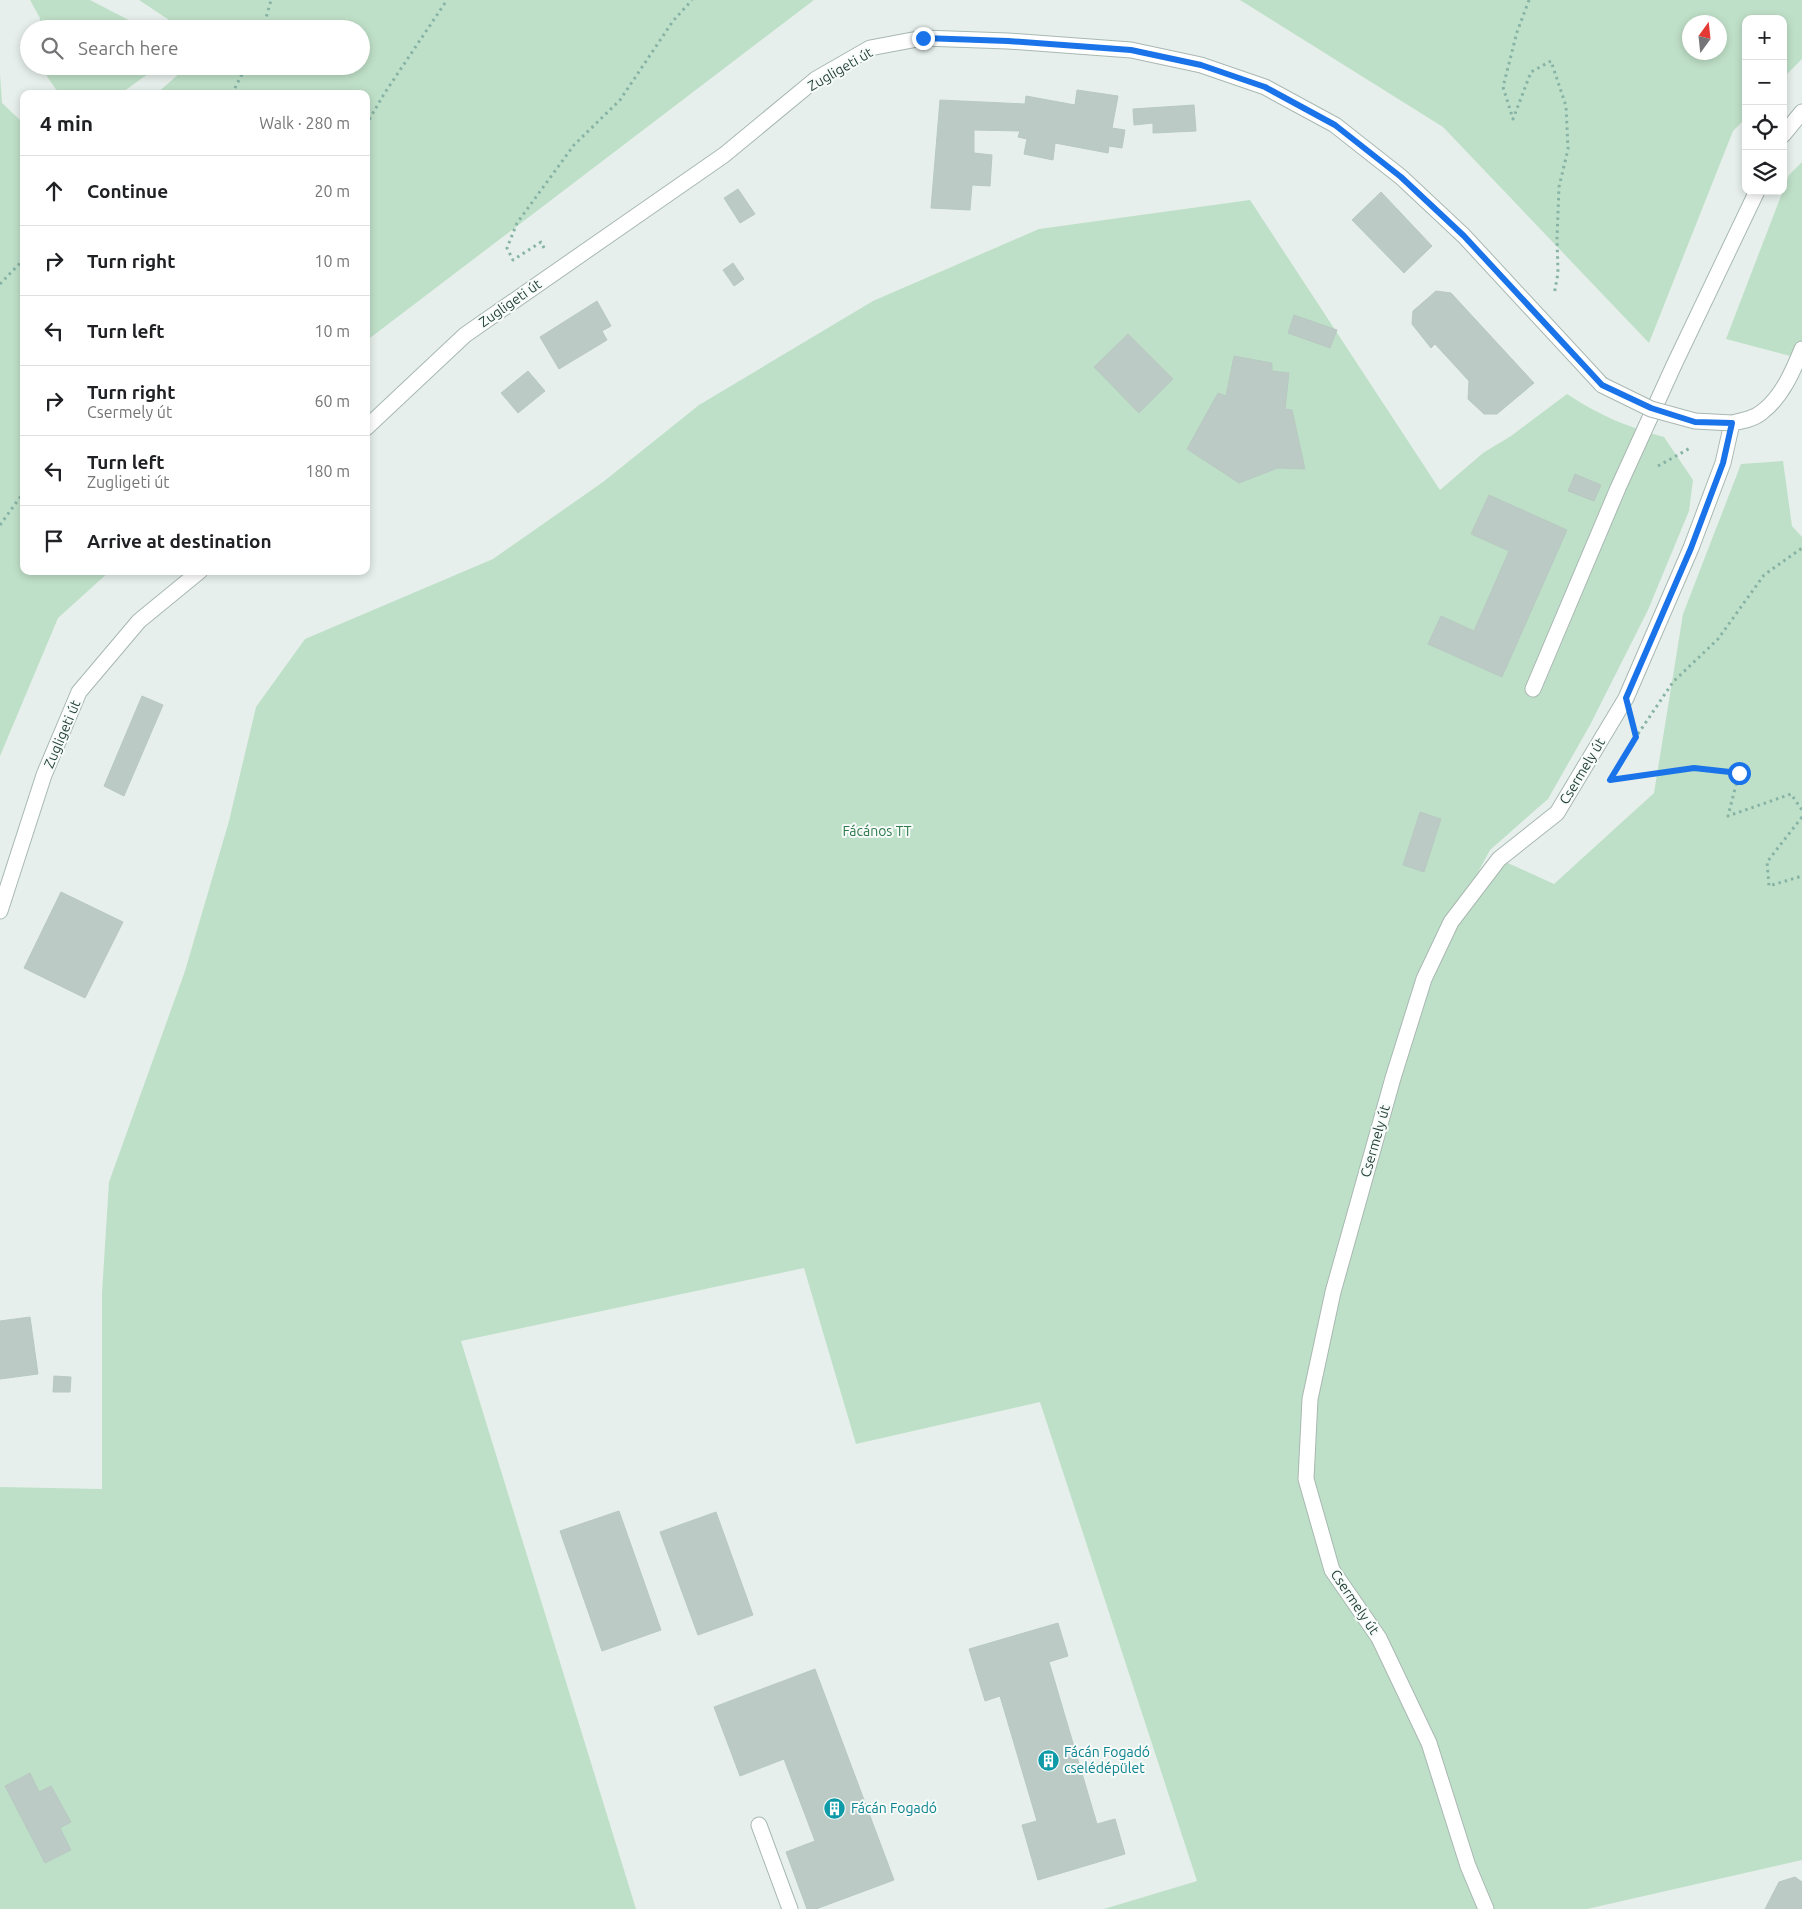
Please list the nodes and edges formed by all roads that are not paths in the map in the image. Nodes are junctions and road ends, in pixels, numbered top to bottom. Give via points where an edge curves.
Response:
1 (1802, 112) edge
2 (1787, 130) edge
3 (1755, 195) edge
4 (1802, 348) edge
5 (1732, 423) junction
6 (370, 424) edge
7 (195, 575) edge
8 (1532, 690) dead end
9 (0, 911) edge
10 (759, 1825) dead end
11 (790, 1909) edge
12 (1486, 1909) edge

1 - 2 street
3 - 8 street via 1618,488
4 - 5 street, Zugligeti út via 1779,395 1762,413
5 - 6 street, Zugligeti út, bridge via 1695,422 1651,408 1602,385 1464,236 1401,177 1335,125 1265,87 1201,65 1131,50 923,38 870,48 816,79 724,155 465,335
5 - 12 street, Csermely út via 1723,463 1691,548 1626,698 1557,812 1499,859 1452,922 1424,979 1333,1292 1310,1399 1306,1479 1332,1570 1379,1638 1424,1734 1468,1866
7 - 9 street, Zugligeti út via 139,621 79,692 44,775
10 - 11 street

